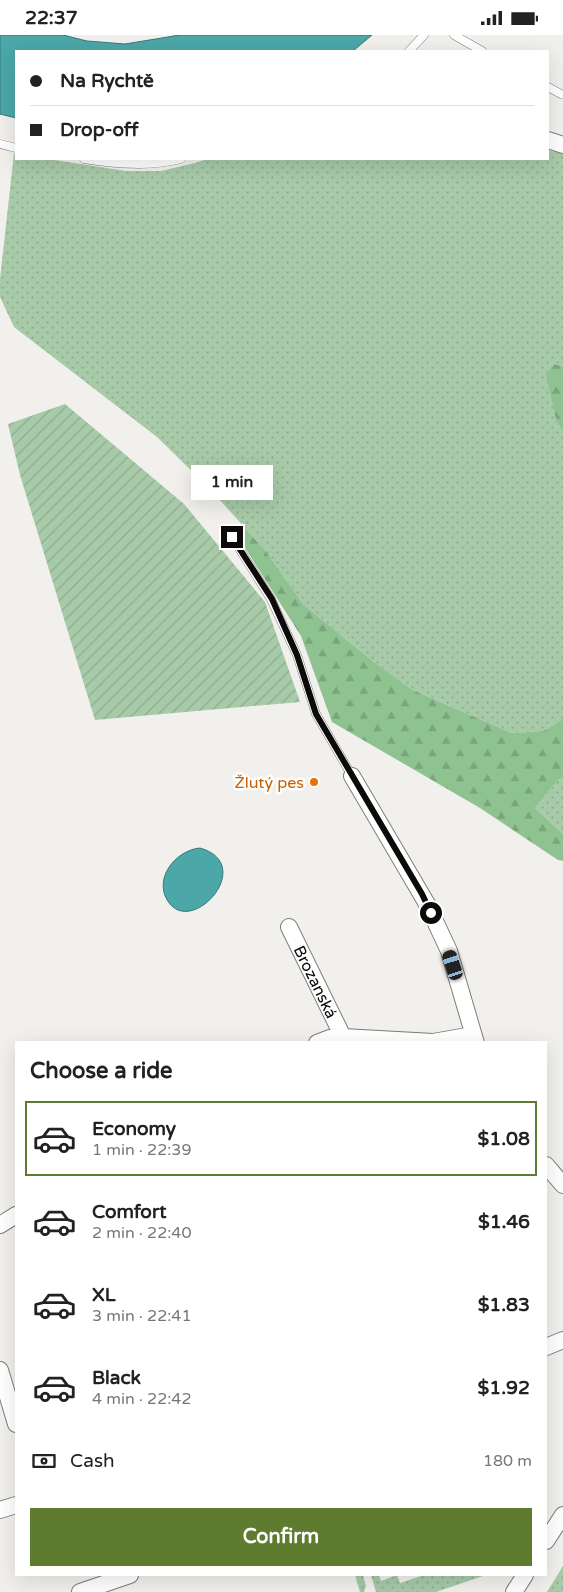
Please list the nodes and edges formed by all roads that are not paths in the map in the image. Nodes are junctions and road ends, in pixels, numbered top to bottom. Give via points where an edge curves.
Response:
1 (424, 35) edge
2 (454, 35) edge
3 (410, 50) edge
4 (480, 50) edge
5 (549, 88) edge
6 (560, 94) dead end
7 (549, 140) edge
8 (0, 144) edge
9 (563, 145) edge
10 (15, 148) edge
11 (90, 160) edge
12 (174, 160) edge
13 (232, 537) dead end
14 (352, 776) joint
15 (289, 927) dead end
16 (343, 1037) junction
17 (475, 1039) edge
18 (322, 1041) edge
19 (415, 1041) edge
20 (447, 1041) edge
21 (547, 1166) edge
22 (563, 1185) edge
23 (15, 1216) edge
24 (0, 1225) edge
25 (563, 1340) edge
26 (547, 1347) edge
27 (563, 1350) edge
28 (547, 1355) edge
29 (0, 1370) edge
30 (15, 1421) edge
31 (15, 1505) edge
32 (0, 1510) edge
33 (563, 1515) edge
34 (547, 1539) edge
35 (127, 1576) edge
36 (524, 1576) edge
37 (80, 1592) edge
38 (514, 1592) edge

1 - 3 lane
2 - 4 lane
5 - 6 lane
7 - 9 street
8 - 10 lane
11 - 12 lane via 148,164
13 - 14 lane via 272,599 297,655 316,714
14 - 17 street via 427,904 448,951
15 - 16 street, Brozanská
16 - 18 street, Brozanská
16 - 19 street, Brozanská
17 - 20 street, Brozanská
21 - 22 street
23 - 24 street
25 - 26 street
27 - 28 street
29 - 30 street
31 - 32 street
33 - 34 street
35 - 37 street
36 - 38 street

